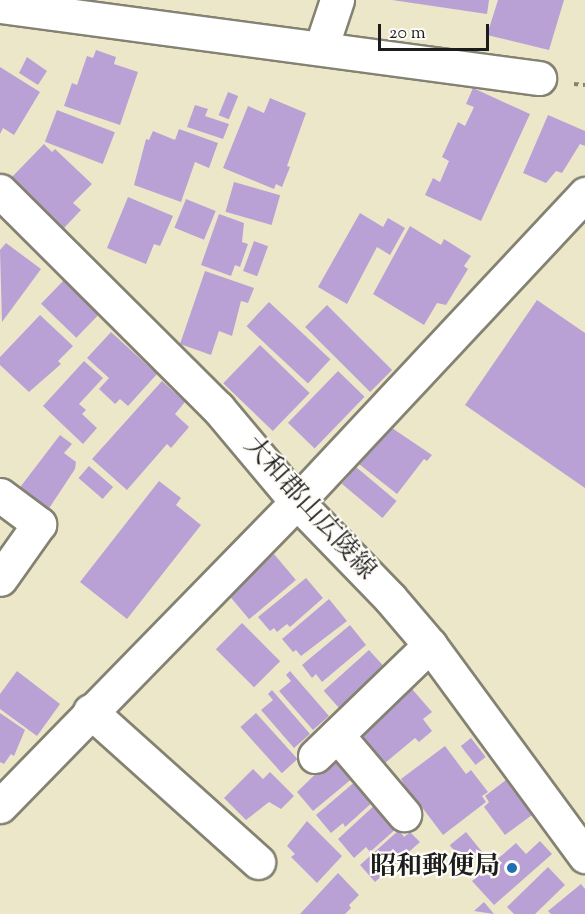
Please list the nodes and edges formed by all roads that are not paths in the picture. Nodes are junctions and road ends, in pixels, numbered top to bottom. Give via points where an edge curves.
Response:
1 (337, 0) edge
2 (0, 6) edge
3 (321, 48) junction
4 (539, 78) dead end
5 (0, 191) edge
6 (585, 194) edge
7 (0, 495) edge
8 (297, 502) junction
9 (0, 579) edge
10 (430, 645) junction
11 (90, 711) junction
12 (0, 806) edge
13 (404, 814) dead end
14 (585, 856) edge
15 (258, 862) dead end

1 - 3 street
2 - 3 street
3 - 4 street
5 - 8 street, 大和郡山広陵線 via 218,408
6 - 8 street
7 - 9 street via 39,524
8 - 10 street, 大和郡山広陵線
8 - 11 street
10 - 13 street via 326,745
10 - 14 street, 大和郡山広陵線
11 - 12 street
11 - 15 street

